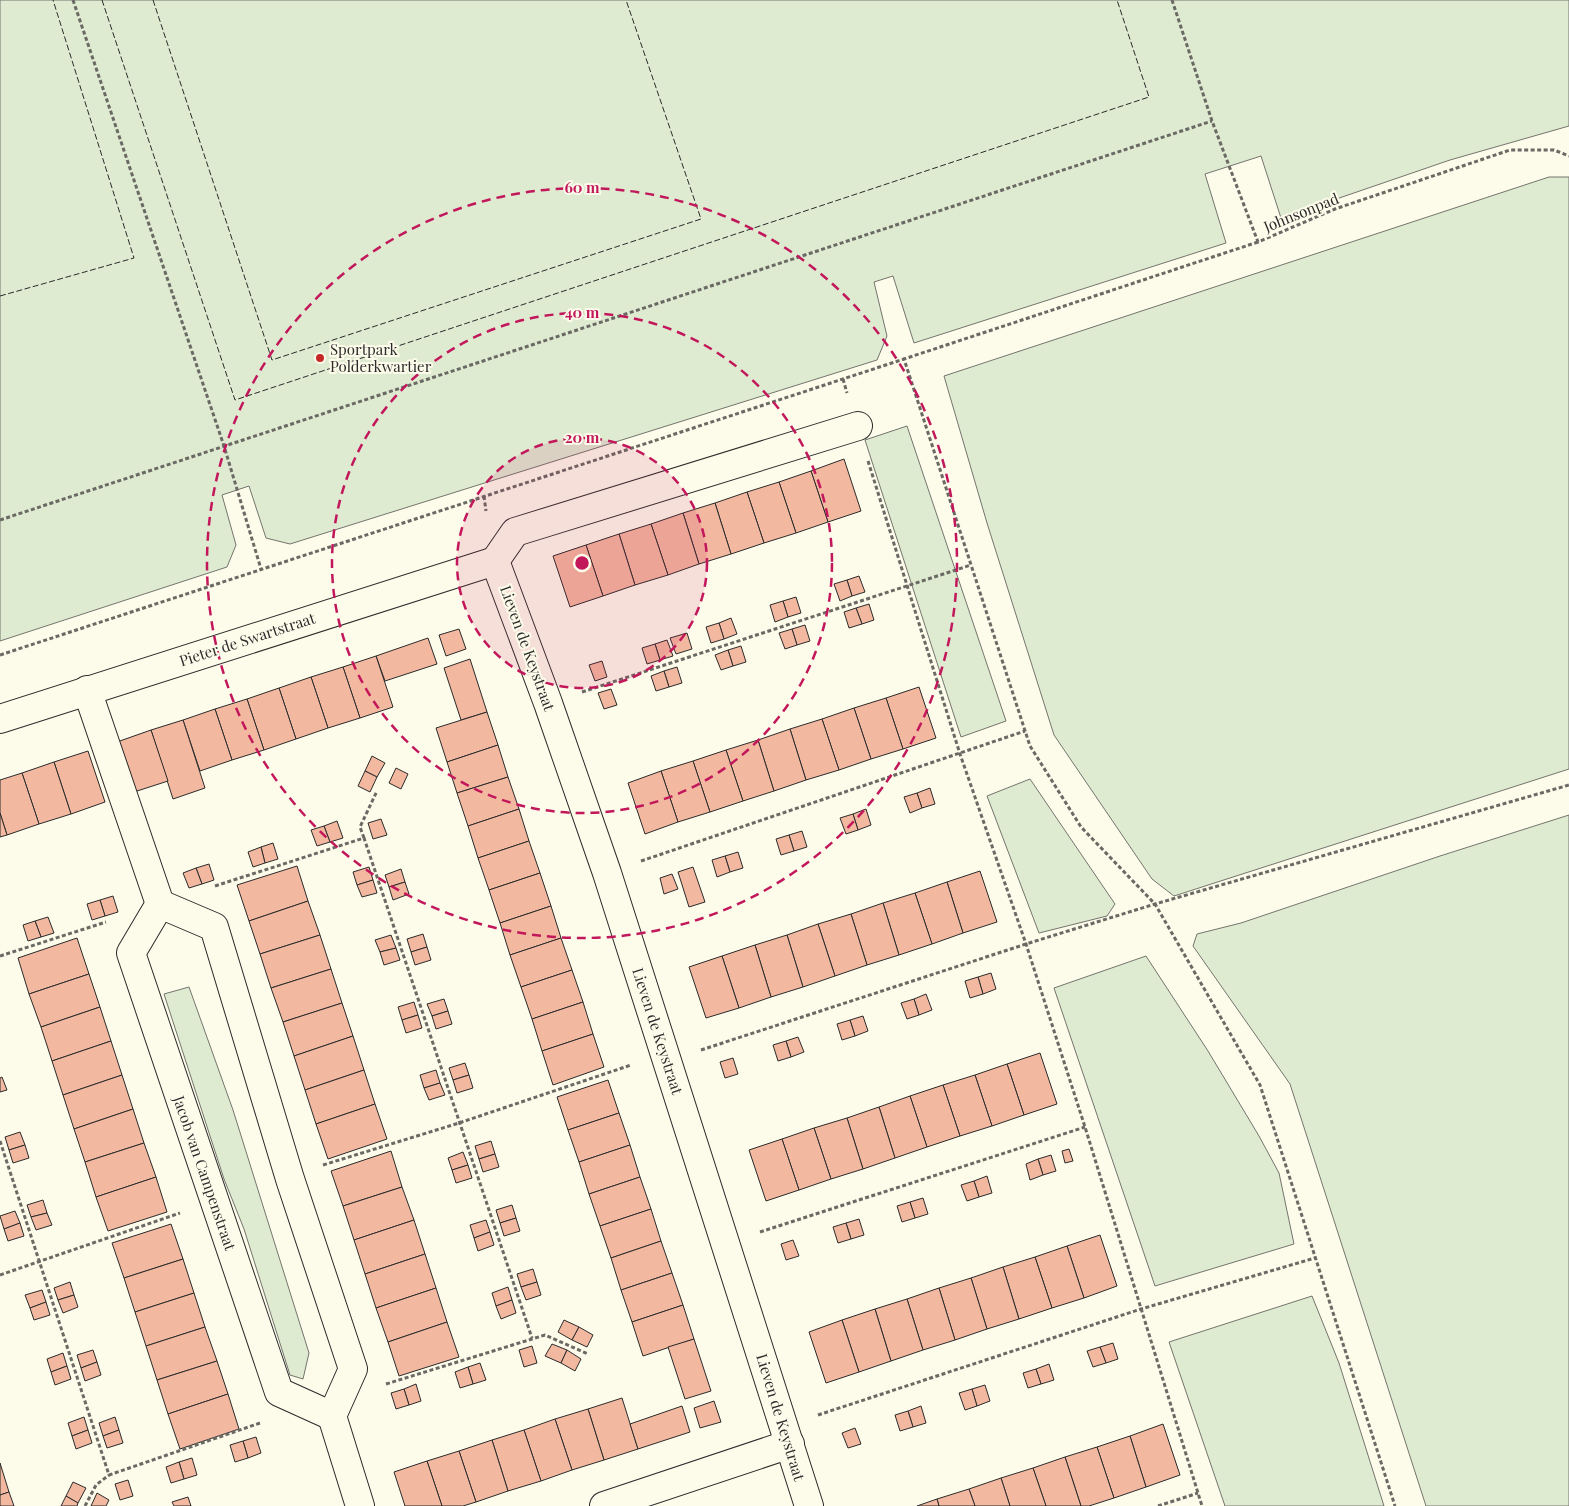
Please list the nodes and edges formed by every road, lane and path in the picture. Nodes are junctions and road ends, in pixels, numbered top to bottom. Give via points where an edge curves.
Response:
1 (73, 0) edge
2 (1172, 0) edge
3 (1212, 121) junction
4 (1569, 156) edge
5 (1258, 242) junction
6 (904, 359) junction
7 (843, 379) junction
8 (858, 426) junction
9 (224, 446) junction
10 (0, 520) edge
11 (495, 561) junction
12 (971, 565) junction
13 (261, 569) junction
14 (908, 586) junction
15 (0, 655) edge
16 (87, 690) junction
17 (548, 703) junction
18 (0, 719) edge
19 (1025, 731) junction
20 (960, 754) junction
21 (1569, 785) edge
22 (376, 791) dead end
23 (364, 838) junction
24 (607, 873) junction
25 (160, 904) junction
26 (1155, 904) junction
27 (1026, 944) junction
28 (0, 956) edge
29 (666, 1058) junction
30 (459, 1123) junction
31 (1085, 1126) junction
32 (0, 1141) edge
33 (289, 1175) junction
34 (215, 1201) junction
35 (726, 1244) junction
36 (1315, 1258) junction
37 (40, 1261) junction
38 (0, 1275) edge
39 (1141, 1309) junction
40 (532, 1338) junction
41 (588, 1354) dead end
42 (327, 1407) junction
43 (787, 1435) junction
44 (109, 1475) junction
45 (1198, 1493) junction
46 (85, 1506) edge
47 (360, 1506) edge
48 (604, 1506) edge
49 (809, 1506) edge
50 (1158, 1506) edge
51 (1202, 1506) edge
52 (1395, 1506) edge

1 - 9 path
2 - 3 path, Johnsonpad
3 - 5 path, Johnsonpad
3 - 9 path
4 - 5 path, Johnsonpad via 1554,150 1510,150 1335,209
5 - 6 path
6 - 7 path
6 - 12 path
7 - 8 path
7 - 13 path
8 - 11 street via 515,532
8 - 14 path
9 - 10 path
9 - 13 path
11 - 16 street, Pieter de Swartstraat
11 - 17 street, Lieven de Keystraat
12 - 14 path
12 - 19 path
13 - 15 path
14 - 17 path
14 - 20 path
16 - 18 street, Pieter de Swartstraat
16 - 25 street
17 - 24 street, Lieven de Keystraat
19 - 20 path
19 - 26 path via 1030,746 1081,827
20 - 24 path
20 - 27 path
21 - 26 path
22 - 23 path via 360,827
23 - 25 path
23 - 30 path
24 - 29 street, Lieven de Keystraat
25 - 28 path
25 - 33 street via 214,927
25 - 34 street, Jacob van Campenstraat via 131,952
26 - 27 path
26 - 36 path via 1260,1085
27 - 29 path
27 - 31 path
29 - 30 path
29 - 35 street, Lieven de Keystraat
30 - 33 path
30 - 40 path
31 - 35 path
31 - 39 path
32 - 37 path
33 - 42 street via 353,1369
34 - 37 path
34 - 42 street, Jacob van Campenstraat via 279,1392
35 - 43 street, Lieven de Keystraat
36 - 39 path
36 - 52 path
37 - 38 path
37 - 44 path
39 - 43 path
39 - 45 path
40 - 41 path via 545,1335
40 - 42 path
42 - 44 path
42 - 47 street
43 - 48 street
43 - 49 street, Lieven de Keystraat
44 - 46 path via 96,1484
45 - 50 path
45 - 51 path

